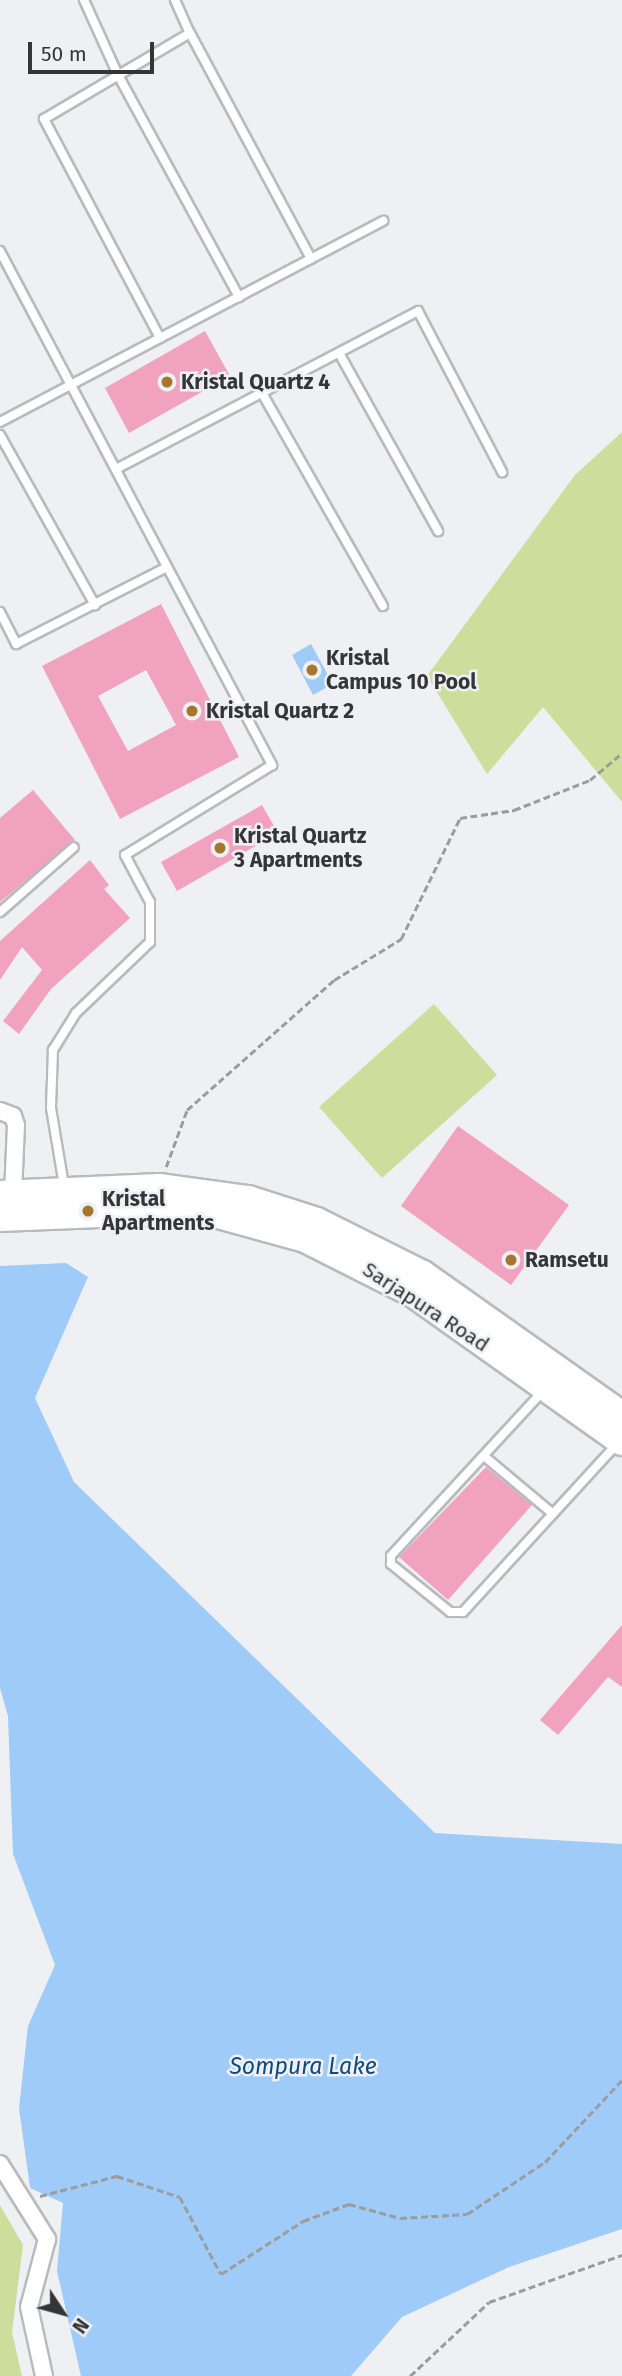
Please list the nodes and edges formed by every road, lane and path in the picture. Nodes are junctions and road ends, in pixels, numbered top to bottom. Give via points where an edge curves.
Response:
1 (84, 0) edge
2 (175, 0) edge
3 (190, 33) junction
4 (118, 75) junction
5 (383, 221) dead end
6 (0, 251) edge
7 (311, 259) junction
8 (239, 297) junction
9 (160, 338) junction
10 (339, 353) junction
11 (71, 385) junction
12 (262, 393) junction
13 (0, 422) edge
14 (0, 435) edge
15 (116, 470) junction
16 (502, 472) dead end
17 (438, 531) dead end
18 (167, 567) junction
19 (95, 605) junction
20 (383, 606) dead end
21 (0, 612) edge
22 (622, 753) edge
23 (74, 847) dead end
24 (0, 912) edge
25 (0, 1111) edge
26 (159, 1187) junction
27 (7, 1194) edge
28 (66, 1202) junction
29 (0, 1218) edge
30 (546, 1387) junction
31 (621, 1432) edge
32 (484, 1455) junction
33 (553, 1514) junction
34 (622, 2080) edge
35 (0, 2164) edge
36 (23, 2200) junction
37 (622, 2255) edge
38 (43, 2376) edge
39 (410, 2376) edge

1 - 4 lane
2 - 3 lane
3 - 4 lane
3 - 7 lane
4 - 8 lane
4 - 9 lane via 44,118
5 - 7 lane
6 - 11 lane
7 - 8 lane
8 - 9 lane
9 - 11 lane
10 - 12 lane
10 - 16 lane via 418,312
10 - 17 lane
11 - 13 lane
11 - 15 lane
12 - 15 lane
12 - 20 lane
14 - 19 lane
15 - 18 lane
18 - 19 lane
18 - 28 lane via 272,765 125,855 149,902 150,942 76,1013 52,1050 51,1108
19 - 21 lane via 16,644
22 - 26 path via 590,780 514,810 460,818 401,939 334,980 187,1110
23 - 24 lane
25 - 27 street via 13,1116 16,1125
26 - 28 main road, Sarjapura Road
26 - 31 main road, Sarjapura Road via 248,1199 366,1242 423,1274
27 - 28 main road, Sarjapura Road
28 - 29 main road, Sarjapura Road
28 - 30 main road, Sarjapura Road via 200,1210 305,1239 412,1293
30 - 31 main road, Sarjapura Road
30 - 32 lane
31 - 33 lane
32 - 33 lane
32 - 33 lane via 391,1556 391,1563 450,1612 463,1612
34 - 36 path via 545,2162 467,2214 400,2218 349,2204 303,2221 222,2274 180,2197 117,2176
35 - 36 street
36 - 38 street via 47,2239 29,2307
37 - 39 path via 489,2302

